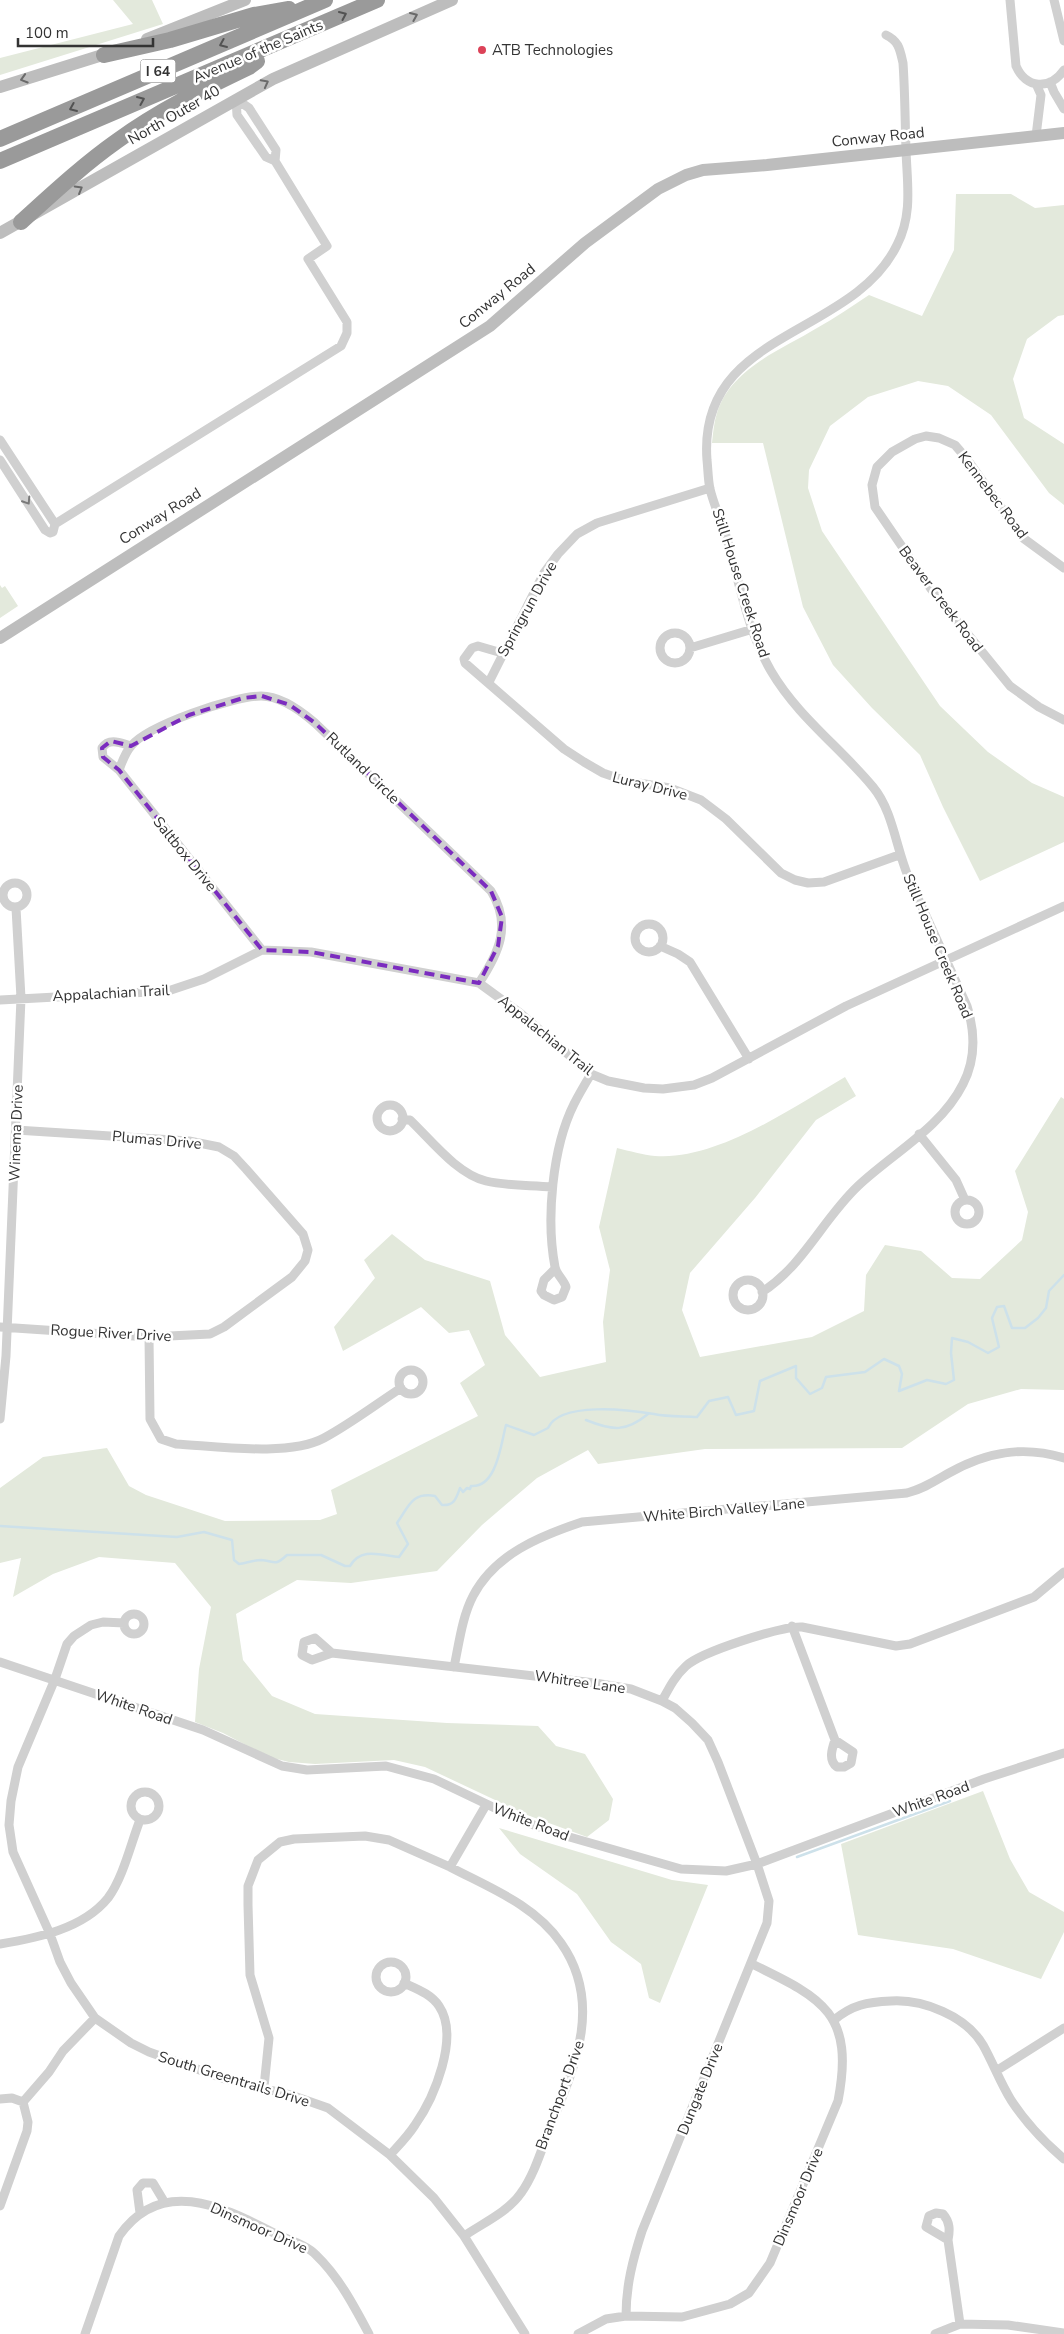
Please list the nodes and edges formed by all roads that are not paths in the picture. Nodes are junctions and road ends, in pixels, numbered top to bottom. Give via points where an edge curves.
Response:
1 (245, 0) edge
2 (377, 0) edge
3 (452, 0) edge
4 (1010, 0) edge
5 (1054, 0) edge
6 (320, 2) edge
7 (886, 35) dead end
8 (1064, 41) edge
9 (282, 42) junction
10 (104, 55) junction
11 (1064, 70) edge
12 (1050, 82) junction
13 (1037, 86) junction
14 (0, 87) edge
15 (236, 99) junction
16 (1058, 101) junction
17 (1040, 105) junction
18 (1064, 109) edge
19 (1064, 133) edge
20 (1036, 136) junction
21 (0, 139) edge
22 (906, 150) junction
23 (0, 161) edge
24 (276, 161) junction
25 (21, 222) junction
26 (0, 233) edge
27 (0, 440) edge
28 (3, 450) edge
29 (892, 452) joint
30 (0, 460) edge
31 (710, 488) junction
32 (55, 524) junction
33 (1064, 568) edge
34 (753, 629) junction
35 (0, 638) edge
36 (690, 648) dead end
37 (502, 653) junction
38 (489, 682) junction
39 (1064, 720) edge
40 (131, 746) junction
41 (119, 770) junction
42 (899, 855) junction
43 (1064, 906) edge
44 (16, 908) dead end
45 (660, 946) dead end
46 (262, 950) junction
47 (947, 960) junction
48 (480, 983) junction
49 (21, 998) junction
50 (0, 1000) edge
51 (749, 1059) junction
52 (591, 1074) junction
53 (402, 1119) dead end
54 (16, 1130) junction
55 (920, 1134) junction
56 (552, 1187) junction
57 (965, 1200) dead end
58 (308, 1250) joint
59 (555, 1269) dead end
60 (762, 1292) dead end
61 (3, 1327) edge
62 (149, 1337) junction
63 (401, 1388) dead end
64 (0, 1419) edge
65 (1064, 1458) edge
66 (1064, 1572) edge
67 (124, 1622) dead end
68 (792, 1626) junction
69 (332, 1653) dead end
70 (0, 1662) edge
71 (454, 1667) junction
72 (55, 1679) junction
73 (662, 1701) junction
74 (835, 1740) dead end
75 (1064, 1752) edge
76 (486, 1805) junction
77 (140, 1820) dead end
78 (757, 1864) junction
79 (450, 1867) junction
80 (50, 1934) junction
81 (0, 1944) edge
82 (752, 1964) junction
83 (404, 1983) dead end
84 (95, 2018) junction
85 (834, 2020) junction
86 (1064, 2028) edge
87 (996, 2071) junction
88 (264, 2087) junction
89 (0, 2099) edge
90 (23, 2102) junction
91 (390, 2155) junction
92 (1064, 2159) edge
93 (165, 2203) junction
94 (0, 2206) edge
95 (140, 2213) junction
96 (464, 2236) junction
97 (948, 2240) dead end
98 (626, 2316) junction
99 (960, 2324) junction
100 (1064, 2333) edge
101 (85, 2334) edge
102 (369, 2334) edge
103 (524, 2334) edge
104 (578, 2334) edge
105 (935, 2334) edge

1 - 10 street
9 -> 2 highway, Avenue of the Saints / I 64
15 -> 3 street, North Outer 40 via 310,62
4 - 13 street via 1016,66 1019,74
5 - 8 street
6 - 10 highway via 254,15 170,40
6 -> 21 highway, Avenue of the Saints / I 64
7 - 22 street, Still House Creek Road via 899,45 903,63
23 -> 9 highway, Avenue of the Saints / I 64
9 - 25 highway via 249,67 184,98 116,141
10 -> 14 street
11 - 12 street
12 - 13 street
12 - 16 street
13 - 17 street via 1041,95
15 - 24 street via 249,108 276,150
15 - 24 street via 237,115 266,157
25 -> 15 street, North Outer 40
16 - 17 street
16 - 18 street
17 - 20 street
19 - 20 street, Conway Road
20 - 22 street, Conway Road
22 - 31 street, Still House Creek Road via 908,209 898,244 876,275 862,288 764,348 734,374 712,410 707,432
22 - 35 street, Conway Road via 703,170 658,189 585,243 490,326
24 - 32 street via 327,246 308,258 347,322 347,333 341,346
25 - 26 street, North Outer 40
27 - 28 street
28 - 32 street
29 - 33 street, Kennebec Road via 902,444 926,436 940,438 955,446 1023,538
29 - 39 street, Beaver Creek Road via 877,467 873,478 872,496 877,511 931,588 1005,680 1039,707
30 -> 32 street via 47,532 53,532
31 - 34 street, Still House Creek Road
31 - 37 street, Springrun Drive via 597,523 577,534 544,574
34 - 36 street
34 - 42 street, Still House Creek Road via 771,671 804,716 874,788 886,809
37 - 38 street, Springrun Drive
37 - 38 street, Luray Drive via 478,646 472,648 464,659 471,670
38 - 42 street, Luray Drive via 564,749 603,773 626,781 670,788 701,800 726,819 780,872 795,880 824,882
40 - 41 street, Rutland Circle
40 - 41 street, Saltbox Drive via 111,741 102,748 103,757
40 - 48 street, Rutland Circle via 141,737 190,715 242,698 262,696 279,700 305,714 491,891 502,917 501,932 496,958
41 - 46 street, Saltbox Drive
42 - 47 street, Still House Creek Road
43 - 47 street, Appalachian Trail
44 - 49 street, Winema Drive
45 - 51 street via 690,962
46 - 48 street, Appalachian Trail via 311,952
46 - 49 street, Appalachian Trail via 204,979 168,991
47 - 51 street, Appalachian Trail via 846,1006
47 - 55 street, Still House Creek Road via 967,1006 974,1045 964,1082 956,1096 940,1117
48 - 52 street, Appalachian Trail
49 - 50 street, Appalachian Trail
49 - 54 street, Winema Drive
51 - 52 street, Appalachian Trail via 694,1086 678,1088 627,1086
52 - 56 street via 565,1126
53 - 56 street via 410,1120 448,1158 475,1177 486,1181
54 - 58 street, Plumas Drive via 219,1147 234,1156 278,1205 303,1234
54 - 61 street, Winema Drive
55 - 57 street via 956,1180
55 - 60 street, Still House Creek Road via 858,1186 794,1264
56 - 59 street
58 - 62 street, Rogue River Drive via 306,1260 292,1277 224,1327 210,1334
61 - 62 street, Rogue River Drive
61 - 64 street, Winema Drive via 6,1356
62 - 63 street via 150,1419 161,1439 176,1444 283,1449 304,1444 322,1439
65 - 71 street, White Birch Valley Lane via 1014,1450 1000,1453 968,1464 921,1490 907,1494 582,1522 524,1544 483,1581 468,1608
66 - 68 street via 1034,1597 910,1644 896,1646
67 - 72 street, South Greentrails Drive via 91,1624 74,1636 63,1652
68 - 73 street via 701,1655 674,1678
68 - 74 street
69 - 71 street, Whitree Lane
70 - 72 street, White Road
71 - 73 street, Whitree Lane via 595,1683 631,1689
72 - 76 street, White Road via 203,1730 282,1766 307,1770 386,1766 434,1779
72 - 80 street, South Greentrails Drive via 18,1767 9,1825 13,1852
73 - 78 street, Whitree Lane via 692,1723 708,1740
75 - 78 street, White Road
76 - 78 street, White Road via 566,1836 681,1869 726,1871
76 - 79 street
77 - 80 street via 109,1897 84,1918
78 - 82 street, Dungate Drive via 769,1901 767,1923
79 - 88 street, Branchport Drive via 389,1840 365,1836 287,1840 268,1850 258,1860 248,1886 248,1905 250,1975 269,2038
79 - 96 street, Branchport Drive via 536,1914 550,1929 573,1966 583,2011 577,2056 528,2181 513,2203
80 - 81 street
80 - 84 street, South Greentrails Drive via 60,1962
82 - 85 street, Dinsmoor Drive via 806,1991
82 - 98 street, Dungate Drive via 642,2231 631,2264
83 - 91 street via 428,1994 439,2007 448,2039 446,2056 428,2102 416,2125
84 - 88 street, South Greentrails Drive via 149,2052 226,2079
84 - 90 street via 63,2051 50,2072
85 - 87 street via 848,2009 865,2004 903,2000 922,2004 956,2019 971,2031 982,2043
85 - 98 street, Dinsmoor Drive via 844,2074 838,2101 760,2280 749,2293 730,2304 704,2312 682,2317
86 - 87 street
87 - 92 street via 1009,2098 1035,2133
88 - 91 street, South Greentrails Drive via 328,2108
89 - 90 street via 12,2098
90 - 94 street via 27,2131
91 - 96 street, South Greentrails Drive via 434,2198
93 - 95 street, Dinsmoor Drive via 148,2207
93 - 95 street via 153,2183 143,2183 136,2190
93 - 102 street, Dinsmoor Drive via 199,2201 248,2220 314,2253 347,2293
95 - 101 street via 119,2236
96 - 103 street, South Greentrails Drive
97 - 99 street
98 - 104 street, Dinsmoor Drive via 606,2319
99 - 100 street via 1008,2325
99 - 105 street

